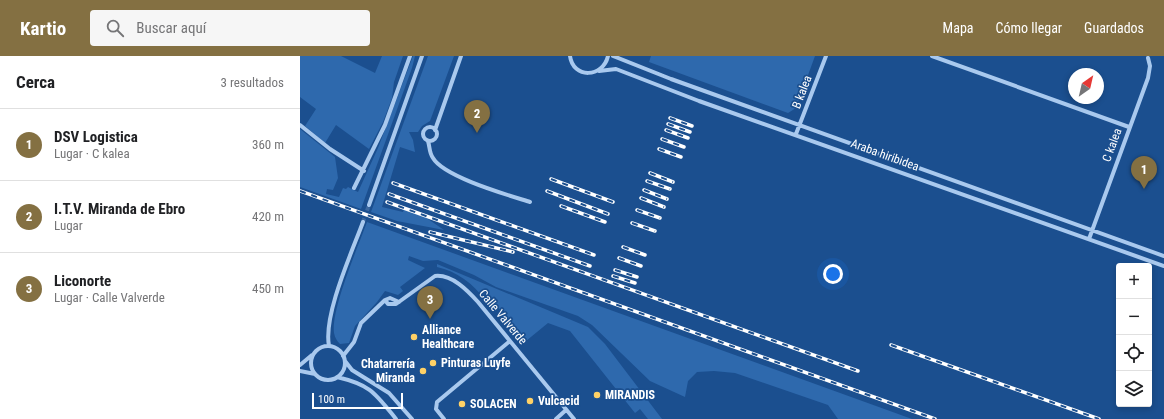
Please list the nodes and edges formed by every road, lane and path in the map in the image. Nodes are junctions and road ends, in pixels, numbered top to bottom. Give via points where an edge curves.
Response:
1 (410, 56) edge
2 (422, 56) edge
3 (461, 56) edge
4 (608, 56) edge
5 (613, 56) edge
6 (826, 56) edge
7 (932, 56) edge
8 (569, 57) edge
9 (1148, 58) dead end
10 (599, 71) junction
11 (437, 123) junction
12 (300, 125) edge
13 (800, 125) junction
14 (1129, 127) junction
15 (430, 128) junction
16 (435, 130) junction
17 (796, 134) junction
18 (430, 142) junction
19 (364, 171) junction
20 (354, 188) dead end
21 (530, 202) dead end
22 (369, 205) tunnel mouth
23 (363, 222) tunnel mouth
24 (1092, 230) junction
25 (1089, 240) junction
26 (1164, 256) edge
27 (1164, 266) edge
28 (510, 341) junction
29 (329, 346) junction
30 (314, 354) junction
31 (344, 358) junction
32 (300, 365) edge
33 (300, 371) edge
34 (315, 374) junction
35 (337, 378) junction
36 (566, 410) junction
37 (396, 419) edge
38 (412, 419) edge
39 (444, 419) edge
40 (556, 419) edge
41 (574, 419) edge

1 - 19 street via 385,125
2 - 22 street
3 - 11 street
4 - 10 street
5 - 13 street, Araba hiribidea
6 - 13 street, B kalea
7 - 14 street
8 - 10 street, Araba hiribidea via 574,67 583,73
9 - 14 street, C kalea via 1148,78
10 - 17 street, Araba hiribidea via 616,69
11 - 15 street
11 - 16 street
12 - 19 street
13 - 17 street, B kalea
13 - 24 street, Araba hiribidea
14 - 24 street, C kalea
15 - 16 street
15 - 18 street via 426,129 423,135
16 - 18 street via 436,137
17 - 25 street, Araba hiribidea
18 - 21 street via 432,158 445,169
19 - 20 street
23 - 29 street via 336,297
24 - 25 street, C kalea
24 - 26 street, Araba hiribidea
25 - 27 street, Araba hiribidea
28 - 31 street, Calle Valverde via 470,293 454,281 439,275 430,278 399,302 390,298 385,300 361,323 354,342
28 - 36 street, Calle Valverde
28 - 39 street via 436,404 436,409
29 - 30 street
29 - 31 street via 338,350
30 - 32 street
30 - 34 street via 311,368
31 - 35 street via 345,367
31 - 38 street via 352,370 389,393
33 - 34 street
34 - 35 street via 325,380
35 - 37 street via 356,382 373,391
36 - 40 street
36 - 41 street, Calle Valverde

